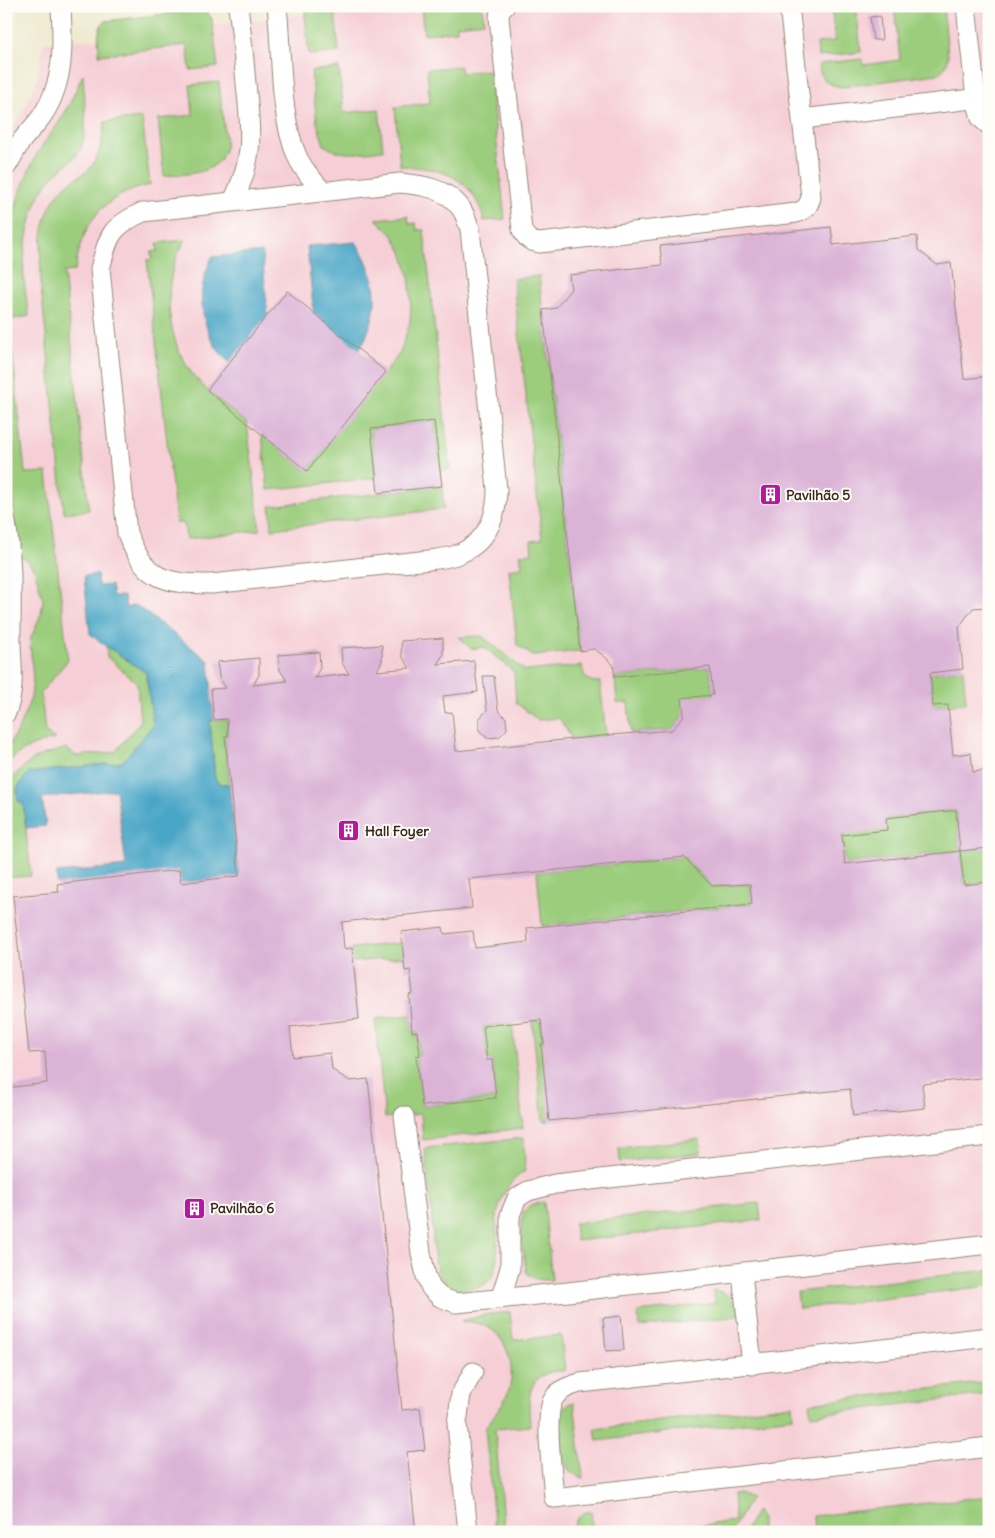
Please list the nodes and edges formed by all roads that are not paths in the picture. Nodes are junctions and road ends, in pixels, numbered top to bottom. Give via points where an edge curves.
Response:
1 (61, 6) edge
2 (238, 6) edge
3 (277, 6) edge
4 (504, 6) edge
5 (788, 6) edge
6 (966, 6) edge
7 (982, 98) edge
8 (802, 119) junction
9 (989, 125) edge
10 (6, 167) edge
11 (322, 191) junction
12 (233, 201) junction
13 (6, 523) edge
14 (9, 635) edge
15 (6, 713) edge
16 (404, 1116) dead end
17 (989, 1136) edge
18 (989, 1244) edge
19 (742, 1273) junction
20 (501, 1297) junction
21 (989, 1337) edge
22 (752, 1365) junction
23 (473, 1372) dead end
24 (989, 1447) edge
25 (468, 1532) edge

1 - 10 lane via 62,62 56,87 43,115
2 - 12 lane via 251,145 242,183
3 - 11 lane via 291,140 297,158
4 - 8 lane via 498,18 522,230 532,242 803,210 811,197
5 - 8 lane
6 - 7 lane
7 - 8 lane
7 - 9 lane via 981,118
11 - 12 lane
11 - 12 lane via 400,182 423,185 446,194 460,207 470,229 497,506 484,535 474,546 456,555 212,584 183,584 162,578 147,568 134,552 127,533 100,269 108,239 123,221 143,212
13 - 14 lane via 12,596
14 - 15 lane via 12,676
16 - 20 lane via 420,1253 431,1288 440,1297 456,1303
17 - 20 lane via 555,1184 528,1191 517,1198 510,1215 510,1268
18 - 19 lane
19 - 20 lane
19 - 22 lane
21 - 22 lane
22 - 24 lane via 580,1383 565,1388 553,1399 549,1416 554,1498
23 - 25 lane via 461,1394 457,1424

